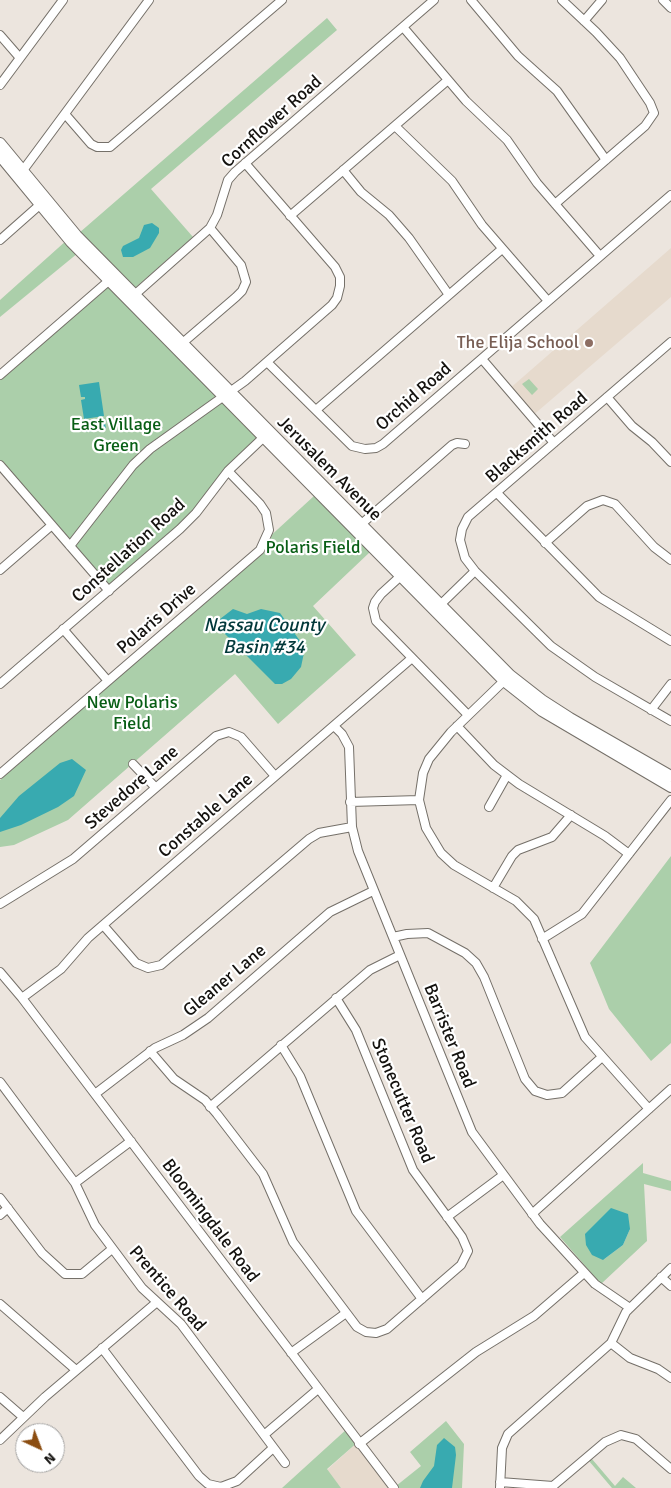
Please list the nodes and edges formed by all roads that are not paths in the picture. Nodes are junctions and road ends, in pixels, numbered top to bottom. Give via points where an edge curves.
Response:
1 (62, 0) edge
2 (149, 0) edge
3 (282, 0) edge
4 (434, 0) edge
5 (470, 0) edge
6 (562, 0) edge
7 (602, 0) edge
8 (662, 0) edge
9 (671, 8) edge
10 (584, 21) junction
11 (403, 27) junction
12 (0, 35) edge
13 (20, 58) junction
14 (448, 80) junction
15 (0, 85) edge
16 (65, 114) junction
17 (395, 126) junction
18 (0, 143) edge
19 (0, 156) edge
20 (606, 160) junction
21 (245, 163) junction
22 (343, 170) junction
23 (20, 174) junction
24 (671, 195) edge
25 (43, 202) junction
26 (555, 204) junction
27 (290, 216) junction
28 (210, 228) junction
29 (0, 240) edge
30 (502, 249) junction
31 (600, 256) junction
32 (112, 278) junction
33 (449, 295) junction
34 (132, 298) junction
35 (548, 301) junction
36 (671, 342) edge
37 (179, 346) junction
38 (482, 359) junction
39 (267, 362) junction
40 (0, 375) edge
41 (227, 394) junction
42 (607, 397) junction
43 (316, 410) junction
44 (266, 435) junction
45 (554, 443) junction
46 (465, 444) dead end
47 (671, 462) edge
48 (0, 466) edge
49 (228, 471) junction
50 (497, 492) junction
51 (52, 525) junction
52 (358, 527) junction
53 (545, 543) junction
54 (70, 546) junction
55 (671, 560) edge
56 (0, 570) edge
57 (475, 571) junction
58 (403, 574) junction
59 (108, 591) junction
60 (437, 608) junction
61 (63, 629) junction
62 (671, 641) edge
63 (412, 658) junction
64 (507, 678) junction
65 (108, 681) junction
66 (0, 684) edge
67 (671, 684) edge
68 (651, 710) junction
69 (468, 715) junction
70 (671, 721) edge
71 (334, 726) junction
72 (457, 726) junction
73 (608, 745) junction
74 (133, 764) dead end
75 (0, 774) edge
76 (507, 775) junction
77 (275, 776) junction
78 (671, 776) edge
79 (671, 787) edge
80 (155, 788) junction
81 (419, 800) junction
82 (671, 800) edge
83 (350, 802) junction
84 (489, 807) dead end
85 (571, 816) junction
86 (352, 827) junction
87 (629, 854) junction
88 (493, 888) junction
89 (373, 891) junction
90 (0, 904) edge
91 (103, 925) junction
92 (393, 937) junction
93 (542, 939) junction
94 (400, 954) junction
95 (0, 972) edge
96 (22, 998) junction
97 (336, 998) junction
98 (281, 1045) junction
99 (150, 1051) junction
100 (602, 1057) junction
101 (0, 1082) edge
102 (671, 1089) edge
103 (95, 1094) junction
104 (210, 1107) junction
105 (649, 1109) junction
106 (131, 1141) junction
107 (502, 1176) junction
108 (75, 1183) junction
109 (0, 1198) edge
110 (8, 1208) junction
111 (532, 1214) junction
112 (0, 1215) edge
113 (447, 1217) junction
114 (112, 1249) junction
115 (671, 1268) edge
116 (584, 1273) junction
117 (661, 1277) junction
118 (671, 1286) edge
119 (422, 1299) junction
120 (157, 1302) junction
121 (0, 1304) edge
122 (630, 1308) junction
123 (346, 1313) junction
124 (611, 1343) junction
125 (102, 1348) junction
126 (291, 1353) junction
127 (76, 1370) junction
128 (671, 1378) edge
129 (318, 1389) junction
130 (0, 1397) edge
131 (24, 1417) junction
132 (264, 1435) junction
133 (0, 1440) edge
134 (359, 1444) junction
135 (274, 1448) junction
136 (284, 1462) dead end
137 (671, 1469) edge
138 (500, 1485) edge
139 (554, 1487) edge
140 (394, 1488) edge

1 - 13 street
2 - 16 street
3 - 16 street via 114,145 105,148 91,144
4 - 11 street, Cornflower Road
5 - 20 street via 518,56 557,91
6 - 10 street
7 - 10 street
8 - 9 street
10 - 20 street via 620,58 654,111 645,126
11 - 14 street
11 - 21 street, Cornflower Road
12 - 13 street
13 - 15 street
14 - 17 street
14 - 26 street via 507,140
16 - 23 street
17 - 22 street
17 - 30 street via 452,181
18 - 23 main road, Jerusalem Avenue
19 - 23 main road, Jerusalem Avenue
20 - 26 street
21 - 27 street
21 - 28 street, Cornflower Road via 228,180
22 - 27 street
22 - 33 street via 409,238
23 - 25 main road, Jerusalem Avenue
24 - 31 street, Orchid Road
25 - 29 street
25 - 32 main road, Jerusalem Avenue
26 - 31 street
27 - 39 street via 335,267 340,286 332,305
28 - 34 street, Cornflower Road
28 - 37 street via 241,265 246,282 236,297
30 - 33 street
30 - 35 street
31 - 35 street, Orchid Road
32 - 34 main road, Jerusalem Avenue
32 - 40 street
33 - 43 street
34 - 37 main road, Jerusalem Avenue
35 - 38 street, Orchid Road
36 - 42 street, Blacksmith Road
37 - 41 main road, Jerusalem Avenue
38 - 43 street, Orchid Road via 376,448 365,450 352,446
38 - 45 street
39 - 41 street
39 - 43 street, Orchid Road
41 - 44 main road, Jerusalem Avenue
41 - 54 street via 150,449 133,465
42 - 45 street, Blacksmith Road
42 - 47 street via 632,426
44 - 49 street, Constellation Road
44 - 52 main road, Jerusalem Avenue
45 - 50 street, Blacksmith Road
46 - 52 street via 457,442 452,445
48 - 51 street
49 - 59 street, Constellation Road via 196,513
49 - 65 street, Polaris Drive via 266,513 269,530 264,544
50 - 53 street
50 - 57 street, Blacksmith Road via 468,517 462,530 462,552
51 - 54 street
51 - 56 street
52 - 58 main road, Jerusalem Avenue
53 - 55 street via 587,506 603,500 615,504 654,547
53 - 62 street via 599,597
54 - 59 street
57 - 60 street
57 - 68 street, Blacksmith Road via 551,646
58 - 60 main road, Jerusalem Avenue
58 - 63 street via 375,602 374,616
59 - 61 street, Constellation Road
60 - 64 main road, Jerusalem Avenue
61 - 65 street
61 - 66 street, Constellation Road
63 - 69 street
63 - 71 street, Constable Lane
64 - 69 street
64 - 73 main road, Jerusalem Avenue
65 - 75 street, Polaris Drive
67 - 68 street
68 - 70 street, Blacksmith Road
69 - 72 street
71 - 77 street, Constable Lane
71 - 83 street, Barrister Road via 349,747
72 - 76 street
72 - 81 street via 429,759 423,772
73 - 78 main road, Jerusalem Avenue
73 - 79 main road, Jerusalem Avenue
74 - 80 street
76 - 84 street
76 - 85 street
77 - 80 street, Stevedore Lane via 241,737 225,732
77 - 91 street, Constable Lane
80 - 90 street, Stevedore Lane via 73,859
81 - 83 street
81 - 88 street via 426,828 441,853 454,865
82 - 87 street
83 - 86 street, Barrister Road
85 - 87 street
85 - 88 street via 552,837 518,850
86 - 89 street, Barrister Road
86 - 91 street via 309,838 161,966 148,968 136,963
87 - 93 street via 582,914
88 - 93 street via 524,907 534,919
89 - 92 street, Barrister Road
89 - 99 street, Gleaner Lane via 330,912 208,1018
91 - 96 street, Constable Lane via 61,969
92 - 94 street, Barrister Road
92 - 100 street via 428,933 466,953 476,963 525,1079 535,1090 547,1094 562,1093
93 - 100 street via 578,1024
94 - 97 street via 370,970
94 - 107 street, Barrister Road via 472,1132
95 - 96 street, Bloomingdale Road
96 - 103 street, Bloomingdale Road
97 - 98 street
97 - 113 street, Stonecutter Road via 356,1030 413,1170
98 - 104 street
98 - 119 street via 300,1076 356,1211
99 - 103 street, Gleaner Lane
99 - 104 street, Stonecutter Road via 174,1079
100 - 105 street
101 - 108 street, Prentice Road
102 - 105 street
103 - 106 street, Bloomingdale Road
104 - 123 street, Stonecutter Road via 263,1174 293,1242
105 - 111 street
106 - 108 street
106 - 126 street, Bloomingdale Road
107 - 111 street, Barrister Road
107 - 113 street
108 - 114 street, Prentice Road via 95,1224
109 - 110 street
110 - 112 street
110 - 114 street via 42,1253 65,1274 82,1274
111 - 116 street, Barrister Road
113 - 119 street, Stonecutter Road via 466,1243 468,1255
114 - 120 street, Prentice Road
115 - 117 street
116 - 122 street, Barrister Road via 606,1293
116 - 134 street via 538,1313 476,1352
117 - 118 street
117 - 122 street
119 - 123 street, Stonecutter Road via 387,1329 376,1333 357,1328
120 - 125 street
120 - 132 street, Prentice Road via 181,1324
121 - 127 street
122 - 124 street
123 - 126 street
124 - 128 street via 630,1358
124 - 138 street via 508,1434 502,1448
125 - 127 street
125 - 135 street via 208,1484 221,1486 237,1481
126 - 129 street, Bloomingdale Road
127 - 131 street
129 - 132 street
129 - 134 street, Bloomingdale Road
130 - 131 street
131 - 133 street
132 - 135 street, Prentice Road
134 - 140 street, Bloomingdale Road
135 - 136 street, Prentice Road
137 - 139 street via 636,1439 620,1434 605,1442
138 - 139 street

